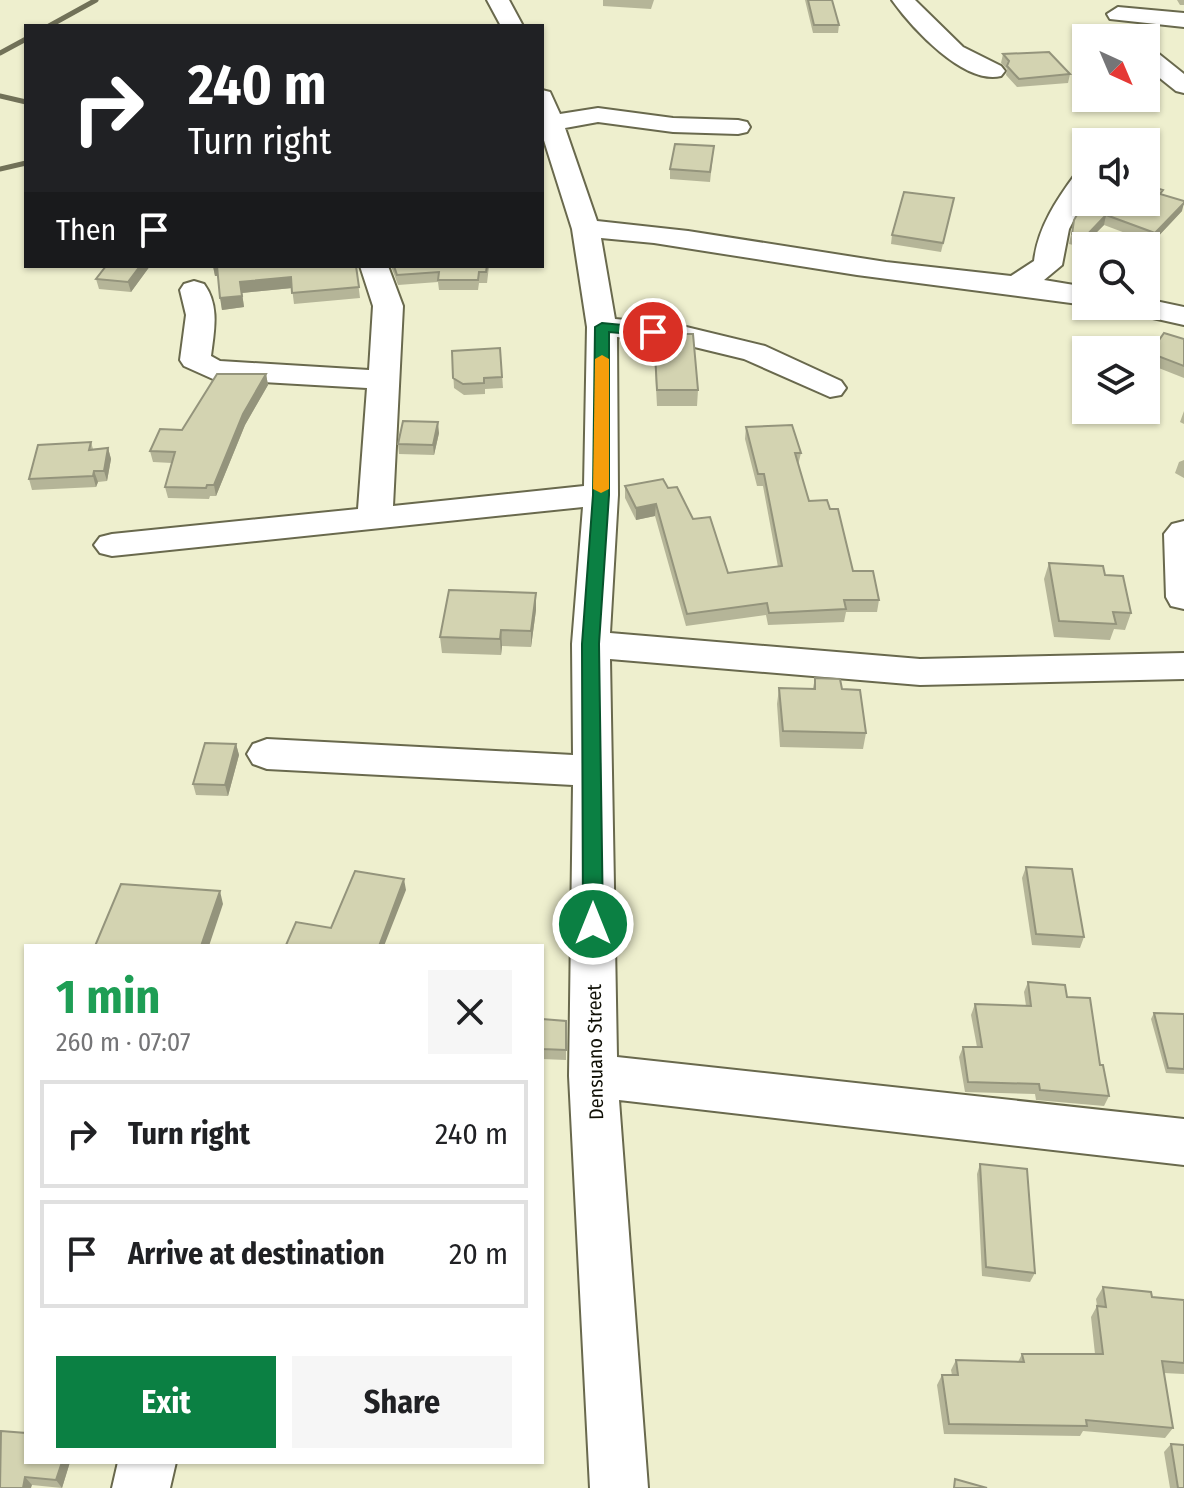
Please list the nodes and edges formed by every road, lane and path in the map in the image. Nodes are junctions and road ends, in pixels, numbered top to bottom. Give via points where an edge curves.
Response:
1 (498, 0) edge
2 (903, 0) edge
3 (1111, 7) edge
4 (1184, 20) edge
5 (511, 24) edge
6 (1124, 24) edge
7 (1160, 66) edge
8 (993, 71) dead end
9 (1184, 86) edge
10 (546, 110) edge
11 (738, 127) dead end
12 (1072, 196) edge
13 (586, 229) junction
14 (375, 268) edge
15 (1020, 283) junction
16 (194, 290) dead end
17 (1072, 293) edge
18 (1160, 311) edge
19 (1184, 316) edge
20 (602, 327) junction
21 (383, 380) junction
22 (830, 388) dead end
23 (601, 495) junction
24 (375, 518) junction
25 (1184, 532) edge
26 (112, 545) dead end
27 (1184, 597) edge
28 (591, 644) junction
29 (1184, 666) edge
30 (267, 754) dead end
31 (594, 771) junction
32 (593, 1076) junction
33 (1184, 1142) edge
34 (147, 1464) edge
35 (141, 1488) edge
36 (619, 1488) edge

1 - 5 street
2 - 8 street via 959,58
3 - 4 street
3 - 6 street
7 - 9 street
10 - 11 street
10 - 13 street, Densuano Street
12 - 15 street via 1048,243 1048,265
13 - 15 street via 660,232 856,267
13 - 20 street, Densuano Street
14 - 21 street via 388,306
15 - 17 street
16 - 21 street via 201,315 195,360 213,370
18 - 19 street
20 - 22 street via 678,334 754,352
20 - 23 street, Densuano Street
21 - 24 street
23 - 24 street
23 - 28 street, Densuano Street
24 - 26 street
25 - 27 street
28 - 29 street via 920,672
28 - 31 street, Densuano Street
30 - 31 street
31 - 32 street, Densuano Street
32 - 33 street
32 - 36 street, Densuano Street
34 - 35 street

